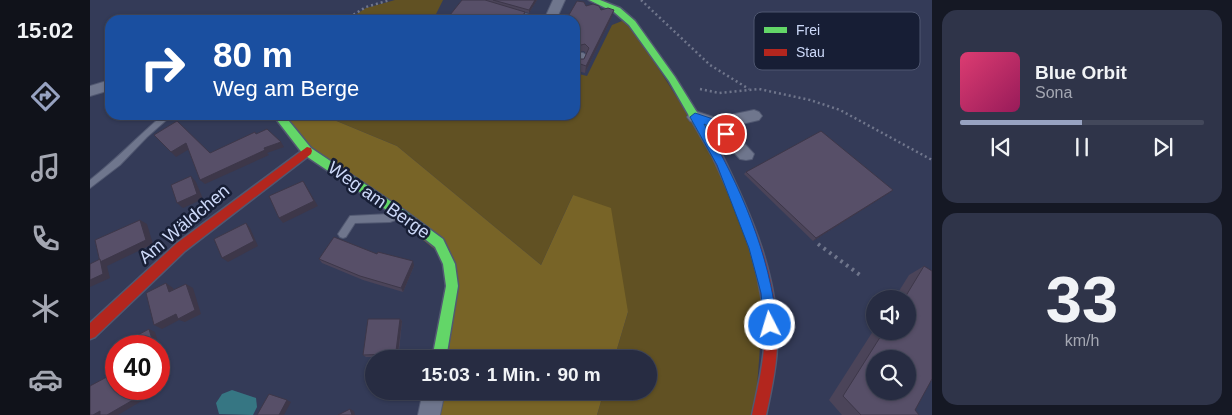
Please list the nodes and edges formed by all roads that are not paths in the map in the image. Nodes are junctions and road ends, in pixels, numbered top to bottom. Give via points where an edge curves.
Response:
1 (559, 0) edge
2 (593, 1) edge
3 (608, 4) junction
4 (506, 10) edge
5 (523, 15) edge
6 (552, 15) edge
7 (602, 15) edge
8 (583, 56) edge
9 (580, 62) edge
10 (105, 86) edge
11 (90, 91) edge
12 (754, 116) dead end
13 (695, 117) junction
14 (162, 120) edge
15 (282, 120) edge
16 (716, 124) junction
17 (307, 151) junction
18 (746, 154) dead end
19 (90, 185) edge
20 (401, 214) junction
21 (343, 234) dead end
22 (90, 332) edge
23 (441, 350) edge
24 (432, 400) edge
25 (429, 415) edge
26 (759, 415) edge

1 - 6 street
2 - 3 street
3 - 7 lane
3 - 13 street via 628,18 672,77
4 - 5 lane
8 - 9 lane
10 - 11 street
12 - 16 street
13 - 16 street
13 - 26 street via 722,164 755,248 757,270 767,293 772,341 766,394
14 - 19 lane
15 - 17 street, Weg am Berge
16 - 18 street
17 - 20 street, Weg am Berge
17 - 22 street, Am Wäldchen via 181,247
20 - 21 lane via 390,218 354,219
20 - 23 street, Weg am Berge via 439,244 449,264 452,286
24 - 25 street

